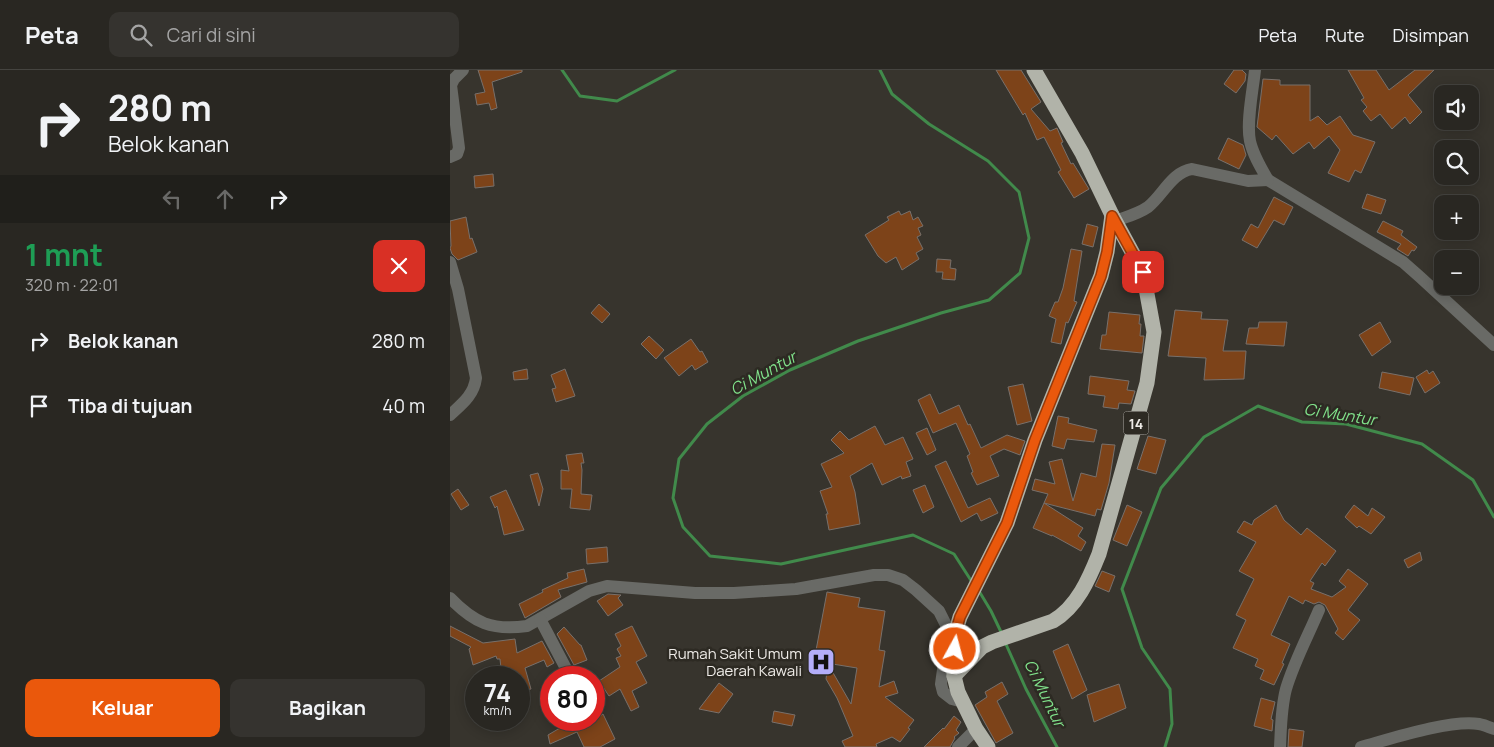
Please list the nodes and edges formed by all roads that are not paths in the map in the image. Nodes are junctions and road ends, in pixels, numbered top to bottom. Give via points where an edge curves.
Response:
1 (463, 70) edge
2 (1034, 70) edge
3 (1255, 70) edge
4 (450, 157) edge
5 (1268, 180) junction
6 (1113, 218) junction
7 (450, 262) edge
8 (1494, 345) edge
9 (450, 415) edge
10 (450, 598) edge
11 (1319, 610) dead end
12 (540, 619) junction
13 (565, 666) edge
14 (954, 676) junction
15 (962, 702) junction
16 (976, 729) junction
17 (1494, 729) edge
18 (958, 747) edge
19 (988, 747) edge
20 (1280, 747) edge
21 (1361, 747) edge

1 - 4 street via 452,86 459,148 457,154
2 - 6 highway, 14 via 1082,153
3 - 5 street via 1248,132 1258,163
5 - 6 street via 1248,181 1185,170 1147,207
5 - 8 street via 1403,262
6 - 14 highway via 1101,276 1035,440 1007,523 960,617 955,634
6 - 14 highway, 14 via 1143,272 1154,332 1147,383 1099,554 1089,580 1067,611 1053,621 982,647
7 - 9 street via 476,378 468,398
10 - 12 street via 475,620 490,626 527,626
11 - 20 street via 1286,689
12 - 13 street
12 - 15 street via 589,592 607,586 734,593 796,589 874,574 888,575 902,580 939,611 946,625 943,692
14 - 15 highway
15 - 16 highway
16 - 18 street
16 - 19 highway
17 - 21 street via 1478,724 1458,724

